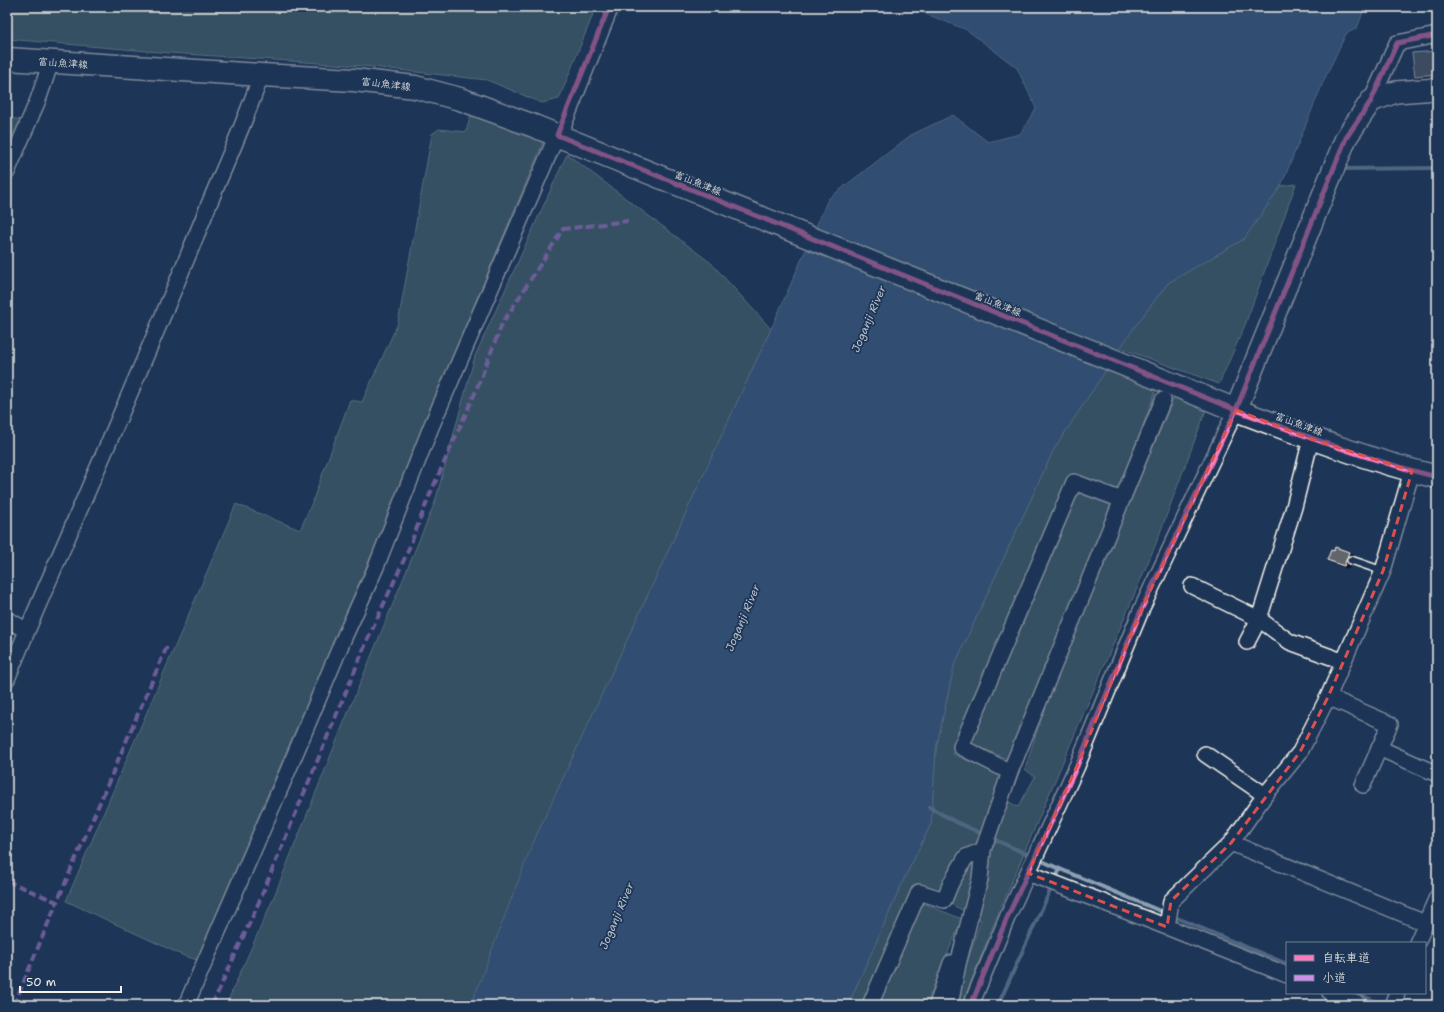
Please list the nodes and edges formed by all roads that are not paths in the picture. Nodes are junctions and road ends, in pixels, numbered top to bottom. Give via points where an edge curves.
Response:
1 (615, 7) edge
2 (1437, 35) edge
3 (7, 59) edge
4 (51, 62) junction
5 (261, 76) junction
6 (1437, 89) edge
7 (1371, 101) junction
8 (563, 138) junction
9 (7, 172) edge
10 (1163, 400) dead end
11 (1236, 410) junction
12 (1311, 439) junction
13 (1412, 471) junction
14 (1437, 477) edge
15 (1122, 500) junction
16 (1351, 560) dead end
17 (1383, 571) junction
18 (1192, 586) dead end
19 (7, 619) edge
20 (1259, 619) junction
21 (27, 631) junction
22 (1247, 642) dead end
23 (1342, 661) junction
24 (7, 679) edge
25 (1328, 697) junction
26 (1379, 748) junction
27 (1205, 754) dead end
28 (1010, 772) junction
29 (1437, 774) edge
30 (1363, 785) dead end
31 (1265, 795) junction
32 (1231, 843) junction
33 (983, 850) junction
34 (1028, 873) junction
35 (1437, 897) edge
36 (1425, 923) junction
37 (1167, 927) junction
38 (1417, 942) edge
39 (958, 964) junction
40 (1286, 976) edge
41 (1332, 994) edge
42 (1397, 994) edge
43 (186, 1005) edge
44 (870, 1005) edge
45 (937, 1005) edge
46 (950, 1005) edge
47 (971, 1005) edge
48 (1360, 1005) edge
49 (1392, 1005) edge

1 - 8 lane
2 - 7 street via 1397,43
3 - 4 main road, 富山魚津線
4 - 5 main road, 富山魚津線
4 - 9 street via 38,100
5 - 8 main road, 富山魚津線 via 354,80 415,87 460,99
5 - 21 street via 164,314
6 - 7 street via 1396,92
7 - 11 street via 1346,138
8 - 11 main road, 富山魚津線
8 - 43 street via 431,427 376,567
10 - 15 street
11 - 12 main road, 富山魚津線
11 - 34 street via 1142,608 1077,766
12 - 13 main road, 富山魚津線
12 - 20 street via 1294,507
13 - 14 main road, 富山魚津線
13 - 17 street
15 - 28 street
15 - 28 street via 1074,482 961,747
16 - 17 lane
17 - 23 street
18 - 20 street
19 - 21 street
20 - 22 street
20 - 23 street via 1290,642
21 - 24 street
23 - 25 street
25 - 26 street via 1390,724
25 - 31 street via 1300,752
26 - 29 street
26 - 30 street
27 - 31 street
28 - 33 street
31 - 32 street
32 - 36 street
32 - 37 street via 1170,902
33 - 39 street via 980,879
33 - 44 street via 966,857 944,900 918,892
34 - 37 street
34 - 47 street
35 - 36 street
36 - 38 street
37 - 40 street
39 - 45 street via 951,963
39 - 46 street
41 - 48 street
42 - 49 street

